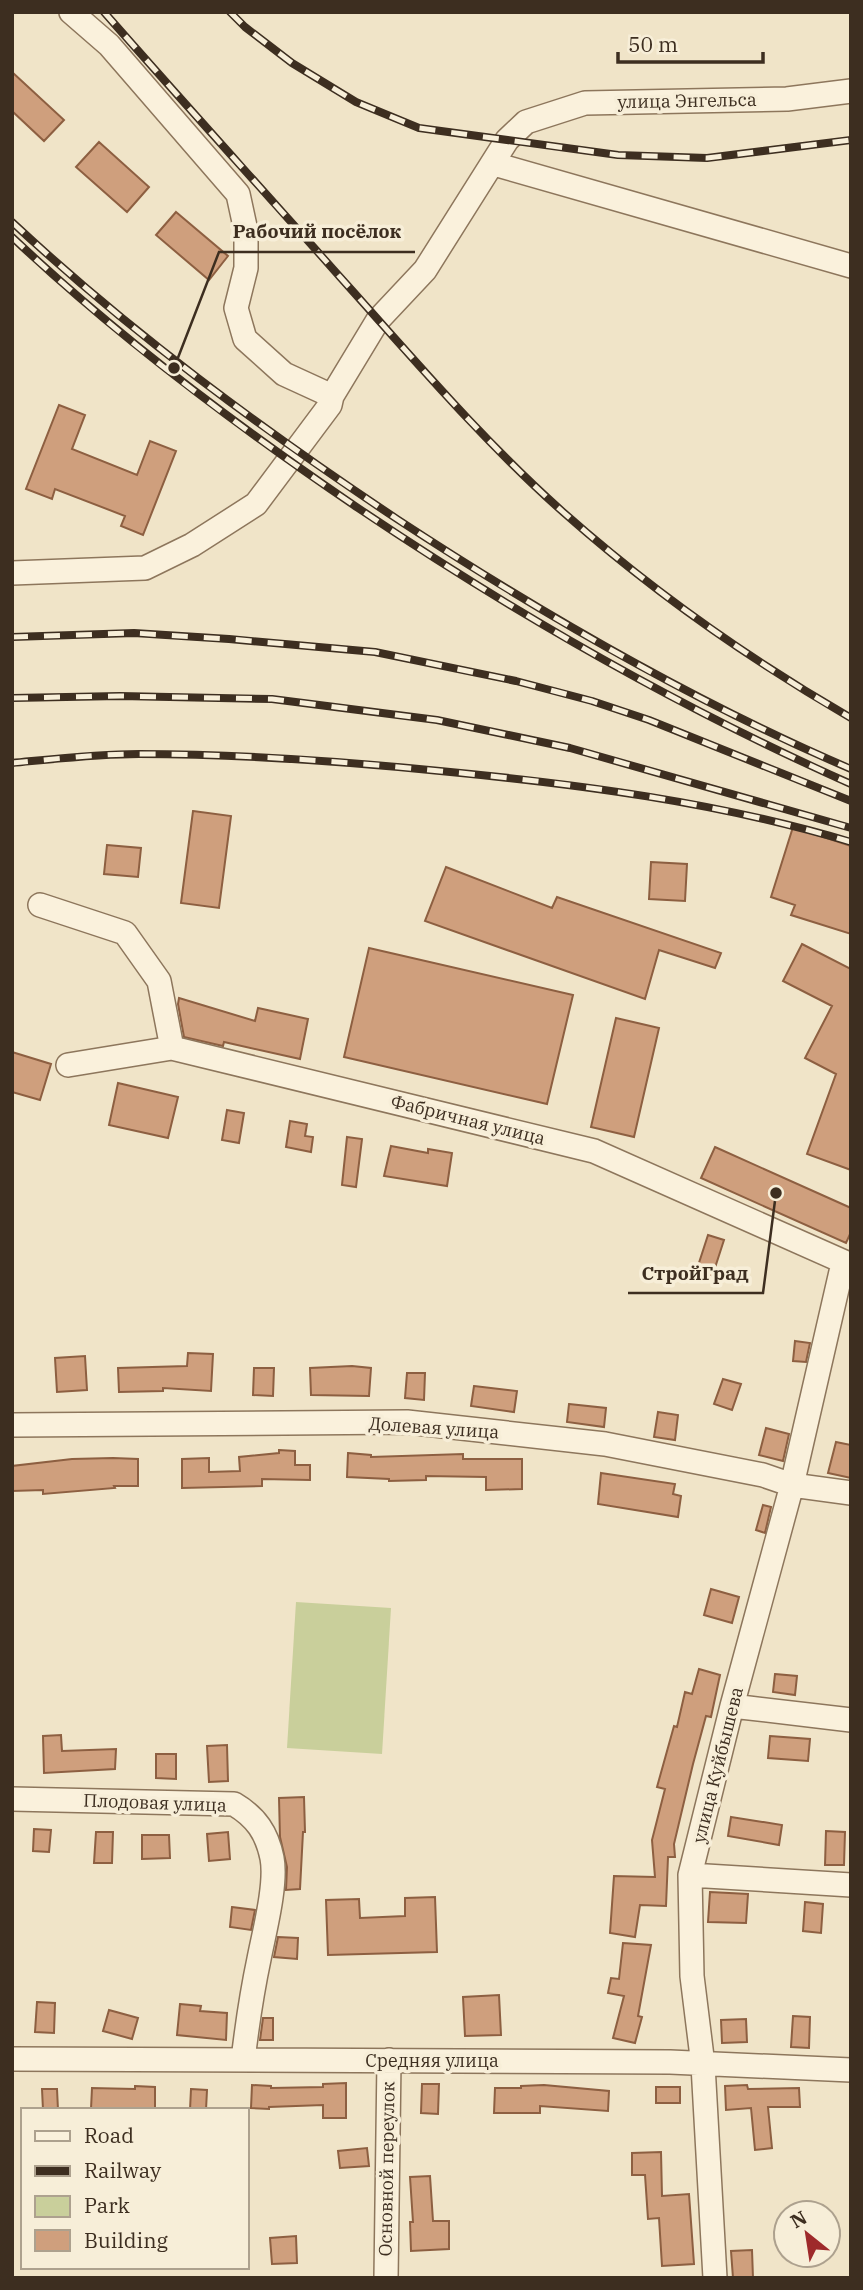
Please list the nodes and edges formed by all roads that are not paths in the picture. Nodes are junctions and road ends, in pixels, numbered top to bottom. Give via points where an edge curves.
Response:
1 (71, 12) edge
2 (851, 91) edge
3 (494, 164) junction
4 (851, 266) edge
5 (332, 396) junction
6 (12, 573) edge
7 (40, 905) dead end
8 (172, 1048) junction
9 (68, 1065) dead end
10 (847, 1264) edge
11 (12, 1425) edge
12 (792, 1485) junction
13 (851, 1493) edge
14 (732, 1706) junction
15 (851, 1720) edge
16 (12, 1799) edge
17 (690, 1875) junction
18 (851, 1885) edge
19 (12, 2059) edge
20 (243, 2060) junction
21 (388, 2060) junction
22 (703, 2065) junction
23 (851, 2070) edge
24 (386, 2278) edge
25 (715, 2278) edge

1 - 5 street via 109,45 238,194 246,231 246,268 236,308 245,339 284,374
2 - 3 street, улица Энгельса via 788,99 585,103 526,122 507,140
3 - 4 street
3 - 5 street via 425,271 378,320
5 - 6 street via 330,405 256,504 192,545 145,568
7 - 8 street via 125,933 159,981
8 - 9 street, Фабричная улица
8 - 10 street, Фабричная улица via 594,1151
10 - 12 street, улица Куйбышева
11 - 12 street, Долевая улица via 407,1422 606,1444 763,1475
12 - 13 street, Долевая улица
12 - 14 street, улица Куйбышева
14 - 15 street
14 - 17 street, улица Куйбышева
16 - 20 street, Плодовая улица via 234,1804 249,1812 264,1830 273,1861 269,1912
17 - 18 street
17 - 22 street, улица Куйбышева via 692,1976
19 - 20 street, Средняя улица
20 - 21 street, Средняя улица
21 - 22 street, Средняя улица
21 - 24 street, Основной переулок
22 - 23 street, Средняя улица
22 - 25 street, улица Куйбышева

